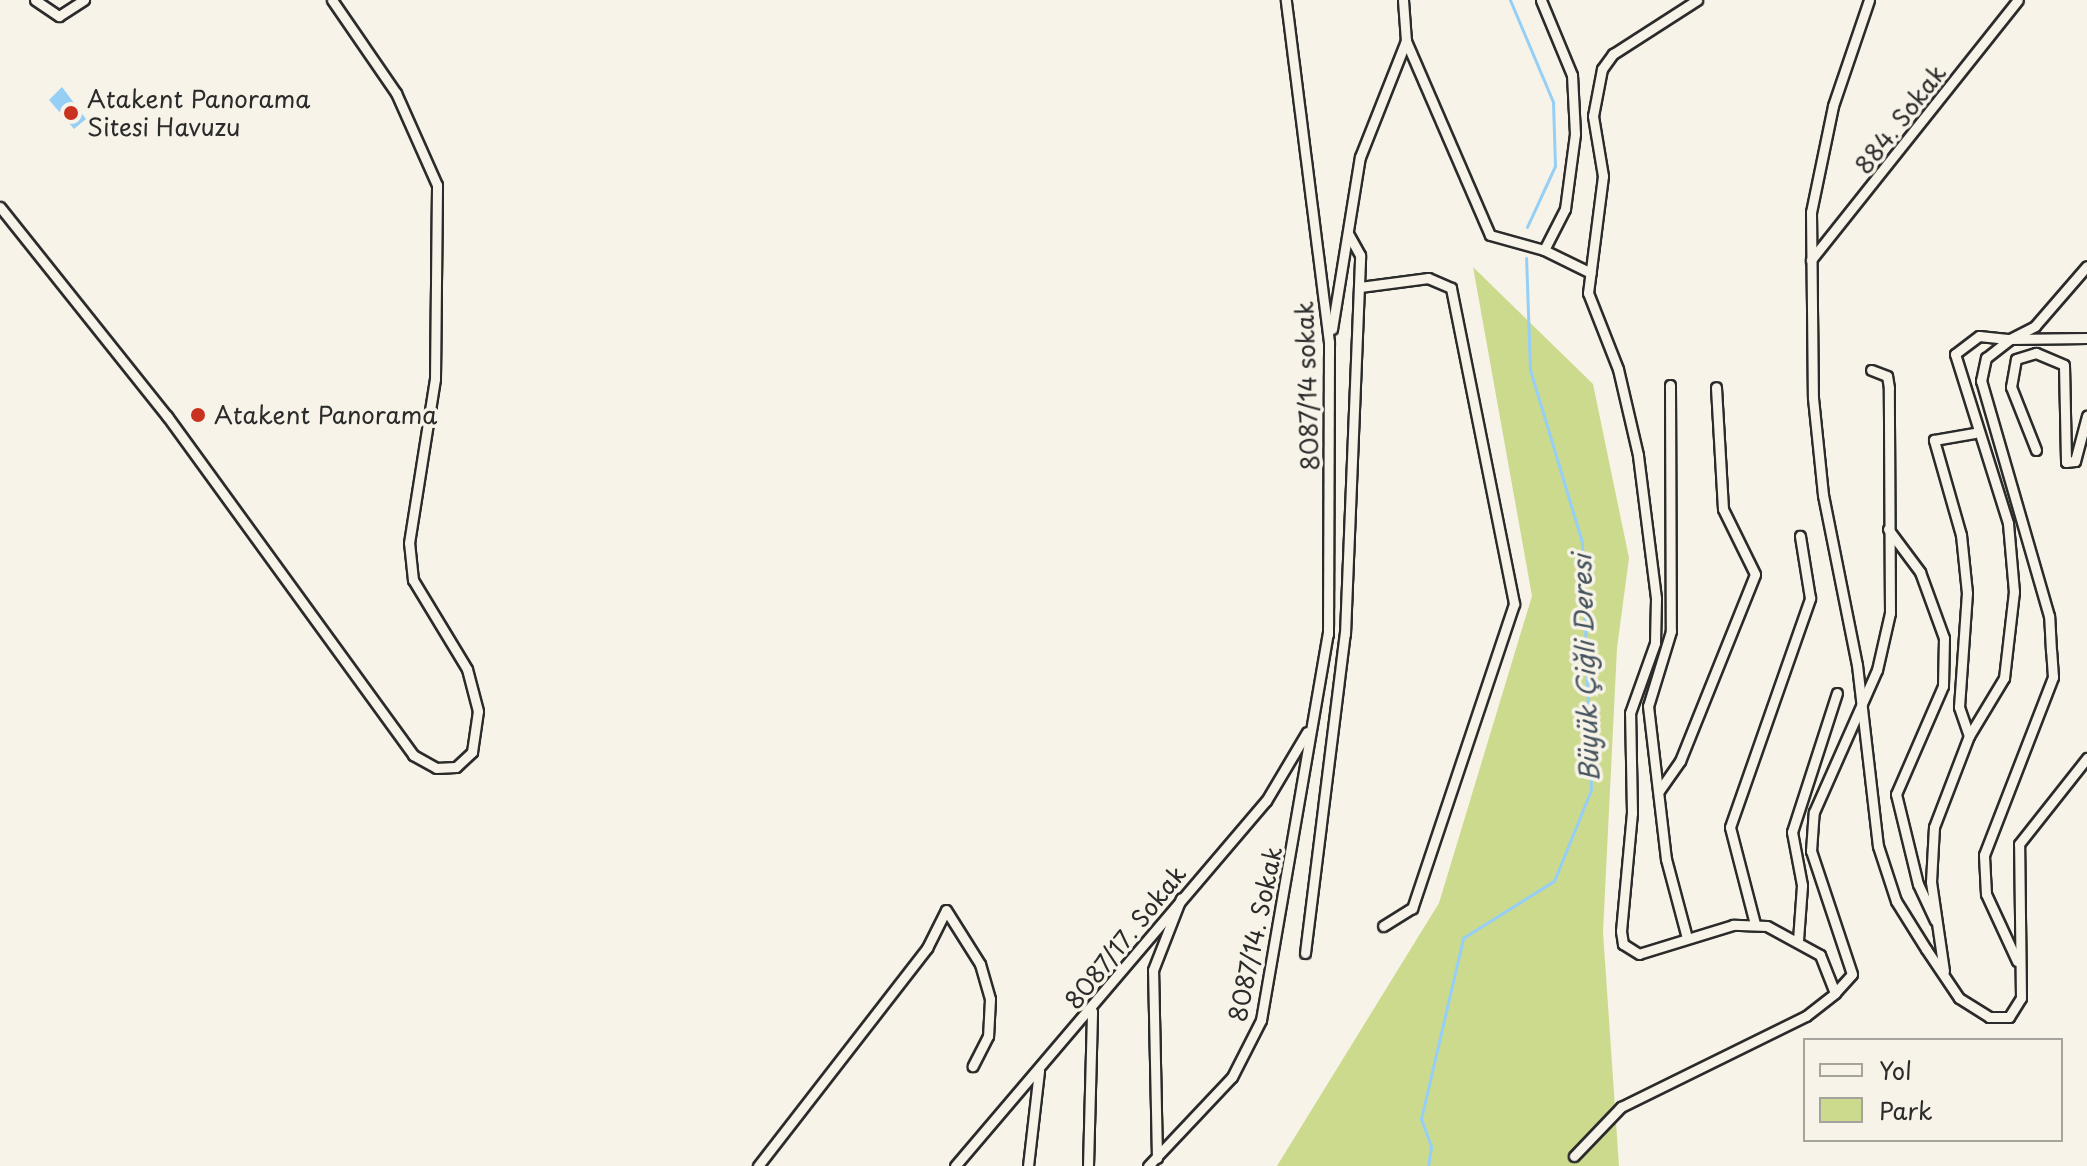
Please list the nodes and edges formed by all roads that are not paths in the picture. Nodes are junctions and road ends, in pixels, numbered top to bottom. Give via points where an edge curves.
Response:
1 (35, 0) edge
2 (84, 0) edge
3 (332, 0) edge
4 (1286, 0) edge
5 (1403, 0) edge
6 (1410, 0) edge
7 (1541, 0) edge
8 (1697, 0) edge
9 (1869, 0) edge
10 (2018, 0) edge
11 (1404, 12) junction
12 (1406, 41) junction
13 (0, 207) edge
14 (1348, 233) junction
15 (1544, 250) junction
16 (1811, 260) junction
17 (2087, 266) edge
18 (1591, 273) junction
19 (1360, 287) junction
20 (2087, 338) edge
21 (2010, 339) junction
22 (1329, 342) junction
23 (1871, 370) dead end
24 (1670, 385) dead end
25 (1716, 387) dead end
26 (2087, 416) edge
27 (1974, 433) junction
28 (2036, 450) dead end
29 (1888, 529) junction
30 (1800, 536) dead end
31 (1837, 693) dead end
32 (1860, 710) junction
33 (1312, 722) junction
34 (1969, 736) junction
35 (2087, 758) edge
36 (1659, 791) junction
37 (1181, 898) junction
38 (1936, 921) junction
39 (1755, 924) junction
40 (1383, 926) dead end
41 (1687, 938) junction
42 (1798, 940) junction
43 (1305, 953) dead end
44 (2019, 964) junction
45 (1944, 973) junction
46 (1835, 993) junction
47 (1092, 1011) junction
48 (973, 1066) dead end
49 (1039, 1071) junction
50 (1574, 1156) dead end
51 (1157, 1158) junction
52 (758, 1166) edge
53 (955, 1166) edge
54 (1028, 1166) edge
55 (1088, 1166) edge
56 (1148, 1166) edge

1 - 2 street via 59,16
3 - 13 street via 396,93 437,185 435,379 409,543 413,580 467,669 478,711 472,752 456,767 436,768 413,755 82,304
4 - 22 street, 8087/14 sokak
5 - 11 street
6 - 11 street
7 - 15 street via 1572,75 1575,134 1565,209
8 - 18 street via 1630,41 1602,69 1593,116 1603,176
9 - 16 street via 1833,106 1811,212
10 - 16 street, 884. Sokak
11 - 12 street
12 - 14 street via 1360,157
12 - 15 street via 1490,235
14 - 19 street via 1360,255
14 - 22 street
15 - 18 street
16 - 32 street via 1823,495
17 - 21 street via 2035,326
18 - 41 street via 1588,293 1618,369 1640,463 1656,598 1655,643 1630,713 1632,813 1621,931 1623,944 1639,954
19 - 40 street via 1428,278 1451,288 1514,604 1412,908
19 - 43 street via 1345,634
20 - 21 street
21 - 27 street via 1979,336 1955,354
21 - 44 street via 1986,358 1981,381 2049,616 2053,677 1984,855 1986,894
22 - 33 street, 8087/14 sokak via 1328,634
23 - 29 street via 1887,376 1889,388
24 - 36 street via 1671,631 1648,706
25 - 36 street via 1723,509 1755,574 1680,761
26 - 28 street via 2075,461 2066,462 2064,365 2036,353 2016,359 2011,387
27 - 34 street via 2008,523 2014,592 2004,678
27 - 34 street via 1934,440 1961,535 1967,593 1959,707
29 - 32 street via 1890,613
29 - 38 street via 1920,572 1944,638 1943,686 1896,794 1918,884
30 - 39 street via 1810,598 1730,827
31 - 42 street via 1792,832 1802,885
32 - 45 street via 1878,846 1896,901
32 - 46 street via 1825,775 1813,825 1817,874 1852,974
33 - 37 street, 8087/17. Sokak via 1266,801
33 - 51 street, 8087/14. Sokak via 1261,1020 1232,1077
34 - 38 street via 1934,827
35 - 44 street via 2019,844
36 - 41 street via 1666,859
37 - 47 street, 8087/17. Sokak
37 - 51 street via 1153,970
38 - 45 street
39 - 41 street
39 - 42 street
42 - 46 street via 1830,967
44 - 45 street via 2021,998 2015,1012 1999,1019 1974,1011
46 - 50 street via 1806,1016 1621,1107
47 - 49 street, 8087/17. Sokak
47 - 55 street
48 - 52 street via 988,1036 990,999 980,964 946,910 927,948
49 - 53 street, 8087/17. Sokak
49 - 54 street
51 - 56 street, 8087/14. Sokak

